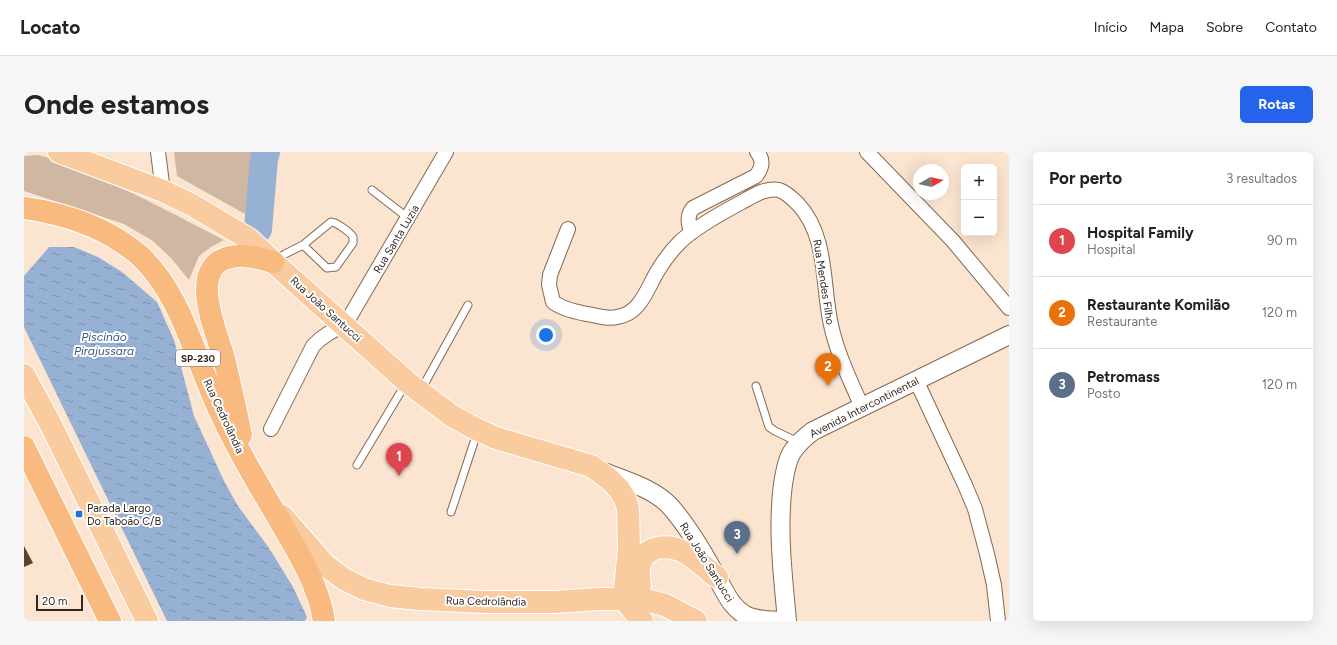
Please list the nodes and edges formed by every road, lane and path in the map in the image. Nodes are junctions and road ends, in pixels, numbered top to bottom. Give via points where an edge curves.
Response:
1 (59, 152) edge
2 (158, 152) edge
3 (446, 152) edge
4 (757, 152) edge
5 (867, 152) edge
6 (372, 190) dead end
7 (163, 191) junction
8 (24, 208) edge
9 (408, 218) junction
10 (568, 230) dead end
11 (691, 233) junction
12 (303, 245) junction
13 (274, 262) junction
14 (468, 305) dead end
15 (1009, 308) edge
16 (344, 325) junction
17 (1009, 335) edge
18 (24, 375) edge
19 (916, 380) junction
20 (756, 386) dead end
21 (414, 387) junction
22 (862, 407) junction
23 (271, 428) dead end
24 (478, 430) junction
25 (799, 442) junction
26 (24, 447) edge
27 (357, 465) dead end
28 (591, 466) junction
29 (249, 469) junction
30 (266, 499) junction
31 (451, 512) dead end
32 (717, 578) junction
33 (633, 599) junction
34 (110, 621) edge
35 (148, 621) edge
36 (324, 621) edge
37 (642, 621) edge
38 (696, 621) edge
39 (787, 621) edge
40 (998, 621) edge

1 - 7 main road, Rua João Santucci
2 - 7 street
3 - 9 street, Rua Santa Luzia
4 - 11 street via 762,166 756,176 693,208 688,221
5 - 15 street via 953,241
6 - 9 lane
7 - 13 main road, Rua João Santucci via 249,238
8 - 29 highway, Rua Cedrolândia / SP-230 via 84,223 101,230 137,253 157,275 181,315 214,399
9 - 16 street, Rua Santa Luzia
10 - 11 street, Rua Mendes Filho via 550,275 549,285 553,302 558,306 605,318 624,315 640,303 671,252
11 - 22 street, Rua Mendes Filho via 770,189 779,190 794,201 808,216 817,236 832,331
12 - 12 lane via 327,268 334,268 353,243 353,239 333,222
12 - 13 lane
13 - 16 main road, Rua João Santucci
13 - 29 highway via 254,257 226,258 216,264 207,282 206,294 210,313 223,356
14 - 21 lane
16 - 21 main road, Rua João Santucci
16 - 23 street via 328,333 312,346
17 - 19 street, Avenida Intercontinental
18 - 35 main road
19 - 22 street, Avenida Intercontinental
19 - 40 street via 975,509 988,554
20 - 25 lane via 769,427
21 - 24 main road, Rua João Santucci via 452,416
21 - 27 lane
22 - 25 street, Avenida Intercontinental via 813,431
24 - 28 main road, Rua João Santucci via 496,438
24 - 31 lane
25 - 39 street, Avenida Intercontinental via 785,467 781,497 780,534
26 - 34 highway
28 - 32 street, Rua João Santucci via 654,493 668,505 692,535
28 - 33 main road, Rua João Santucci via 608,478 625,499 628,509
29 - 30 highway, Rua Cedrolândia / SP-230
30 - 33 main road, Rua Cedrolândia via 325,564 364,589 390,596 486,602
30 - 36 highway, Rua Cedrolândia / SP-230 via 313,582
32 - 33 main road via 683,551 659,548 647,552 643,557
32 - 39 street, Rua João Santucci via 727,597 746,616 760,620
33 - 37 main road
33 - 38 main road, Rua Cedrolândia via 665,605

